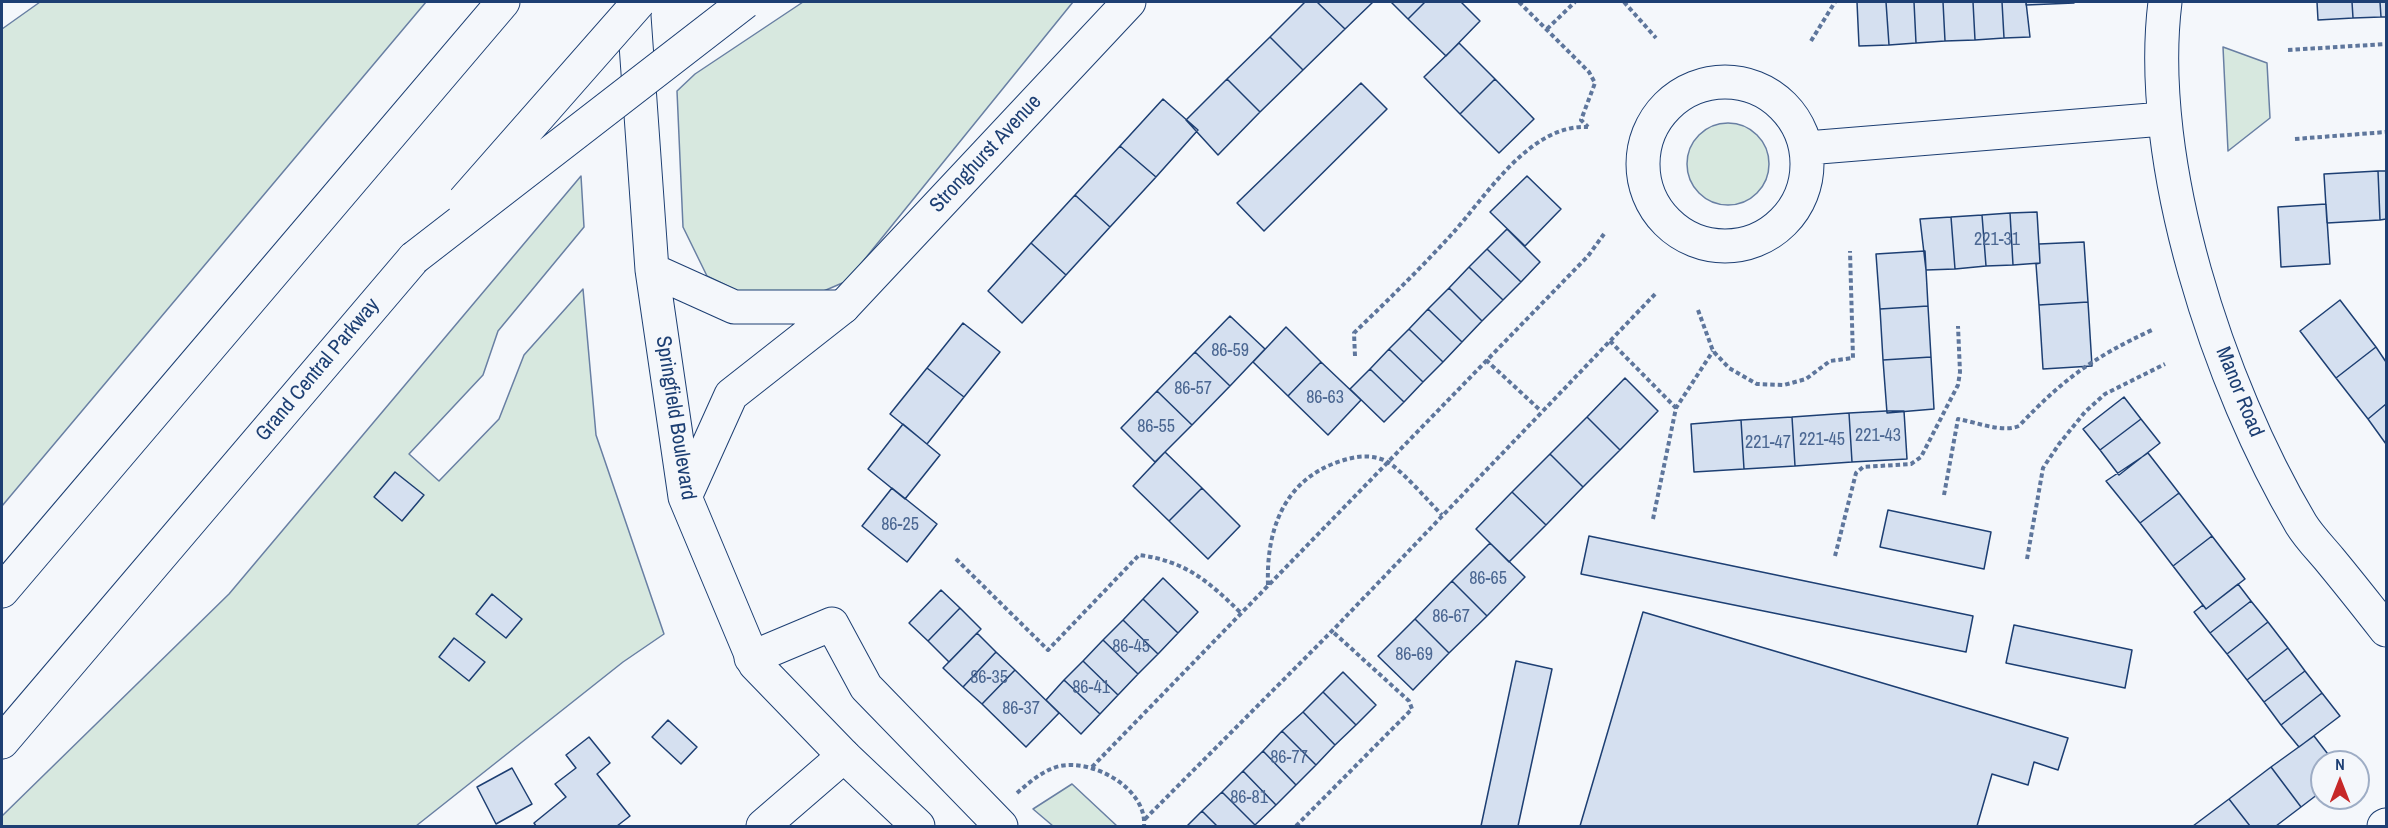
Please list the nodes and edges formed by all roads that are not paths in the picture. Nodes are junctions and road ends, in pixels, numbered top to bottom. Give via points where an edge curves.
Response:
1 (503, 2) edge
2 (633, 2) edge
3 (639, 2) edge
4 (745, 2) edge
5 (1129, 2) edge
6 (2165, 2) edge
7 (2163, 120) junction
8 (1807, 148) junction
9 (414, 258) junction
10 (651, 270) junction
11 (843, 308) junction
12 (685, 497) junction
13 (2, 591) edge
14 (2386, 630) edge
15 (751, 657) junction
16 (2, 742) edge
17 (844, 756) junction
18 (763, 826) edge
19 (918, 826) edge
20 (1002, 826) edge

1 - 13 main road
2 - 10 main road, Springfield Boulevard
3 - 9 main road, Grand Central Parkway, bridge
4 - 9 main road, bridge
5 - 11 main road, Stronghurst Avenue
6 - 7 main road, Manor Road
7 - 8 main road
7 - 14 main road, Manor Road via 2190,258 2226,368 2302,526
8 - 8 main road via 1807,178 1796,207 1776,229 1749,243 1719,246 1689,238 1665,220 1648,194 1642,165 1647,135 1663,108 1688,90 1717,81 1747,84 1774,98 1795,120
9 - 16 main road, Grand Central Parkway
10 - 11 main road via 734,308
10 - 12 main road, Springfield Boulevard
11 - 12 main road, Stronghurst Avenue via 731,395
12 - 15 main road, Springfield Boulevard
15 - 17 main road, Springfield Boulevard
15 - 20 main road via 832,624 866,687
17 - 18 main road
17 - 19 main road, Springfield Boulevard

